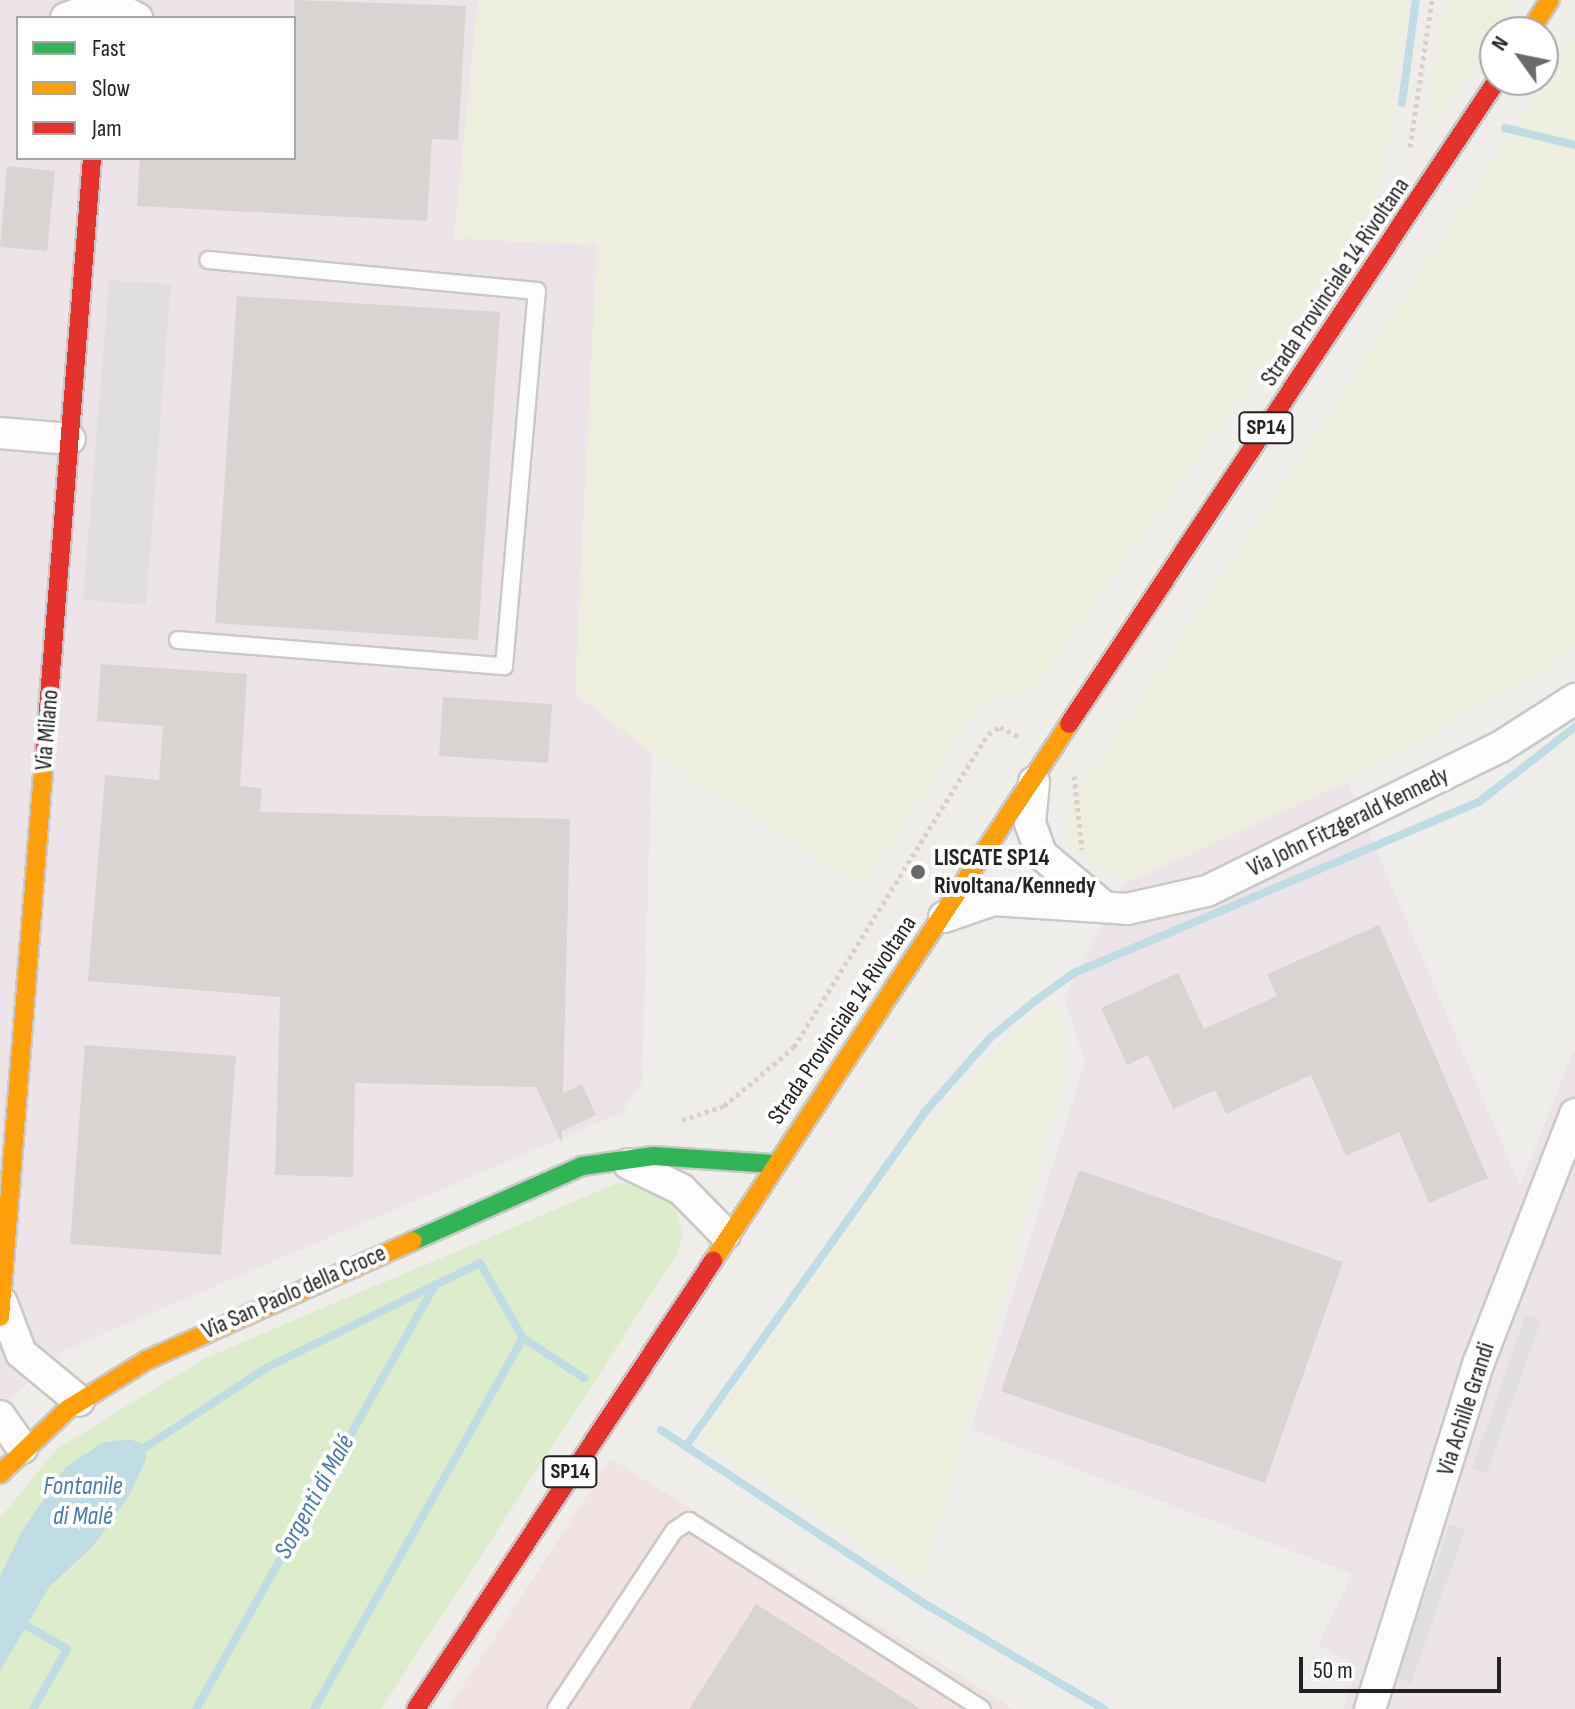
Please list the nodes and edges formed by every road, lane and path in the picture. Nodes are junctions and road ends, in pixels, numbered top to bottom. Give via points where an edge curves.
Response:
1 (1432, 0) edge
2 (138, 11) edge
3 (70, 16) edge
4 (1486, 96) edge
5 (1409, 158) dead end
6 (92, 160) edge
7 (208, 260) dead end
8 (0, 433) edge
9 (70, 439) junction
10 (178, 640) dead end
11 (1575, 699) edge
12 (1041, 766) junction
13 (1088, 864) dead end
14 (1109, 908) junction
15 (936, 922) junction
16 (9, 1104) edge
17 (1575, 1114) edge
18 (674, 1122) dead end
19 (616, 1159) junction
20 (774, 1164) junction
21 (725, 1234) junction
22 (1, 1310) edge
23 (79, 1401) junction
24 (0, 1416) edge
25 (22, 1448) junction
26 (0, 1474) edge
27 (416, 1709) edge
28 (556, 1709) edge
29 (982, 1709) edge
30 (1370, 1709) edge

1 - 5 path
2 - 3 street via 99,3
4 - 12 street, Strada Provinciale 14 Rivoltana / SP14
6 - 9 street, Via Milano
7 - 10 lane via 537,291 504,666
8 - 9 street
9 - 16 street, Via Milano
11 - 14 street, Via John Fitzgerald Kennedy via 1500,747 1207,891 1147,908
12 - 13 path via 1078,780 1073,819
12 - 14 street via 1030,823 1041,854 1083,896
12 - 15 street, Strada Provinciale 14 Rivoltana / SP14
12 - 18 path via 994,728 794,1047 724,1106
14 - 15 street, Via John Fitzgerald Kennedy via 993,900
15 - 20 street, Strada Provinciale 14 Rivoltana / SP14
16 - 22 street, Via Milano
17 - 30 street, Via Achille Grandi via 1479,1362
19 - 20 street, Via San Paolo della Croce
19 - 21 street via 674,1184
19 - 23 street, Via San Paolo della Croce via 582,1166 195,1336
20 - 21 street, Strada Provinciale 14 Rivoltana / SP14
21 - 27 street, Strada Provinciale 14 Rivoltana / SP14
22 - 23 street, Via Milano via 21,1353
23 - 25 street, Via San Paolo della Croce
24 - 25 street
25 - 26 street, Via San Paolo della Croce
28 - 29 lane via 674,1531 689,1521

